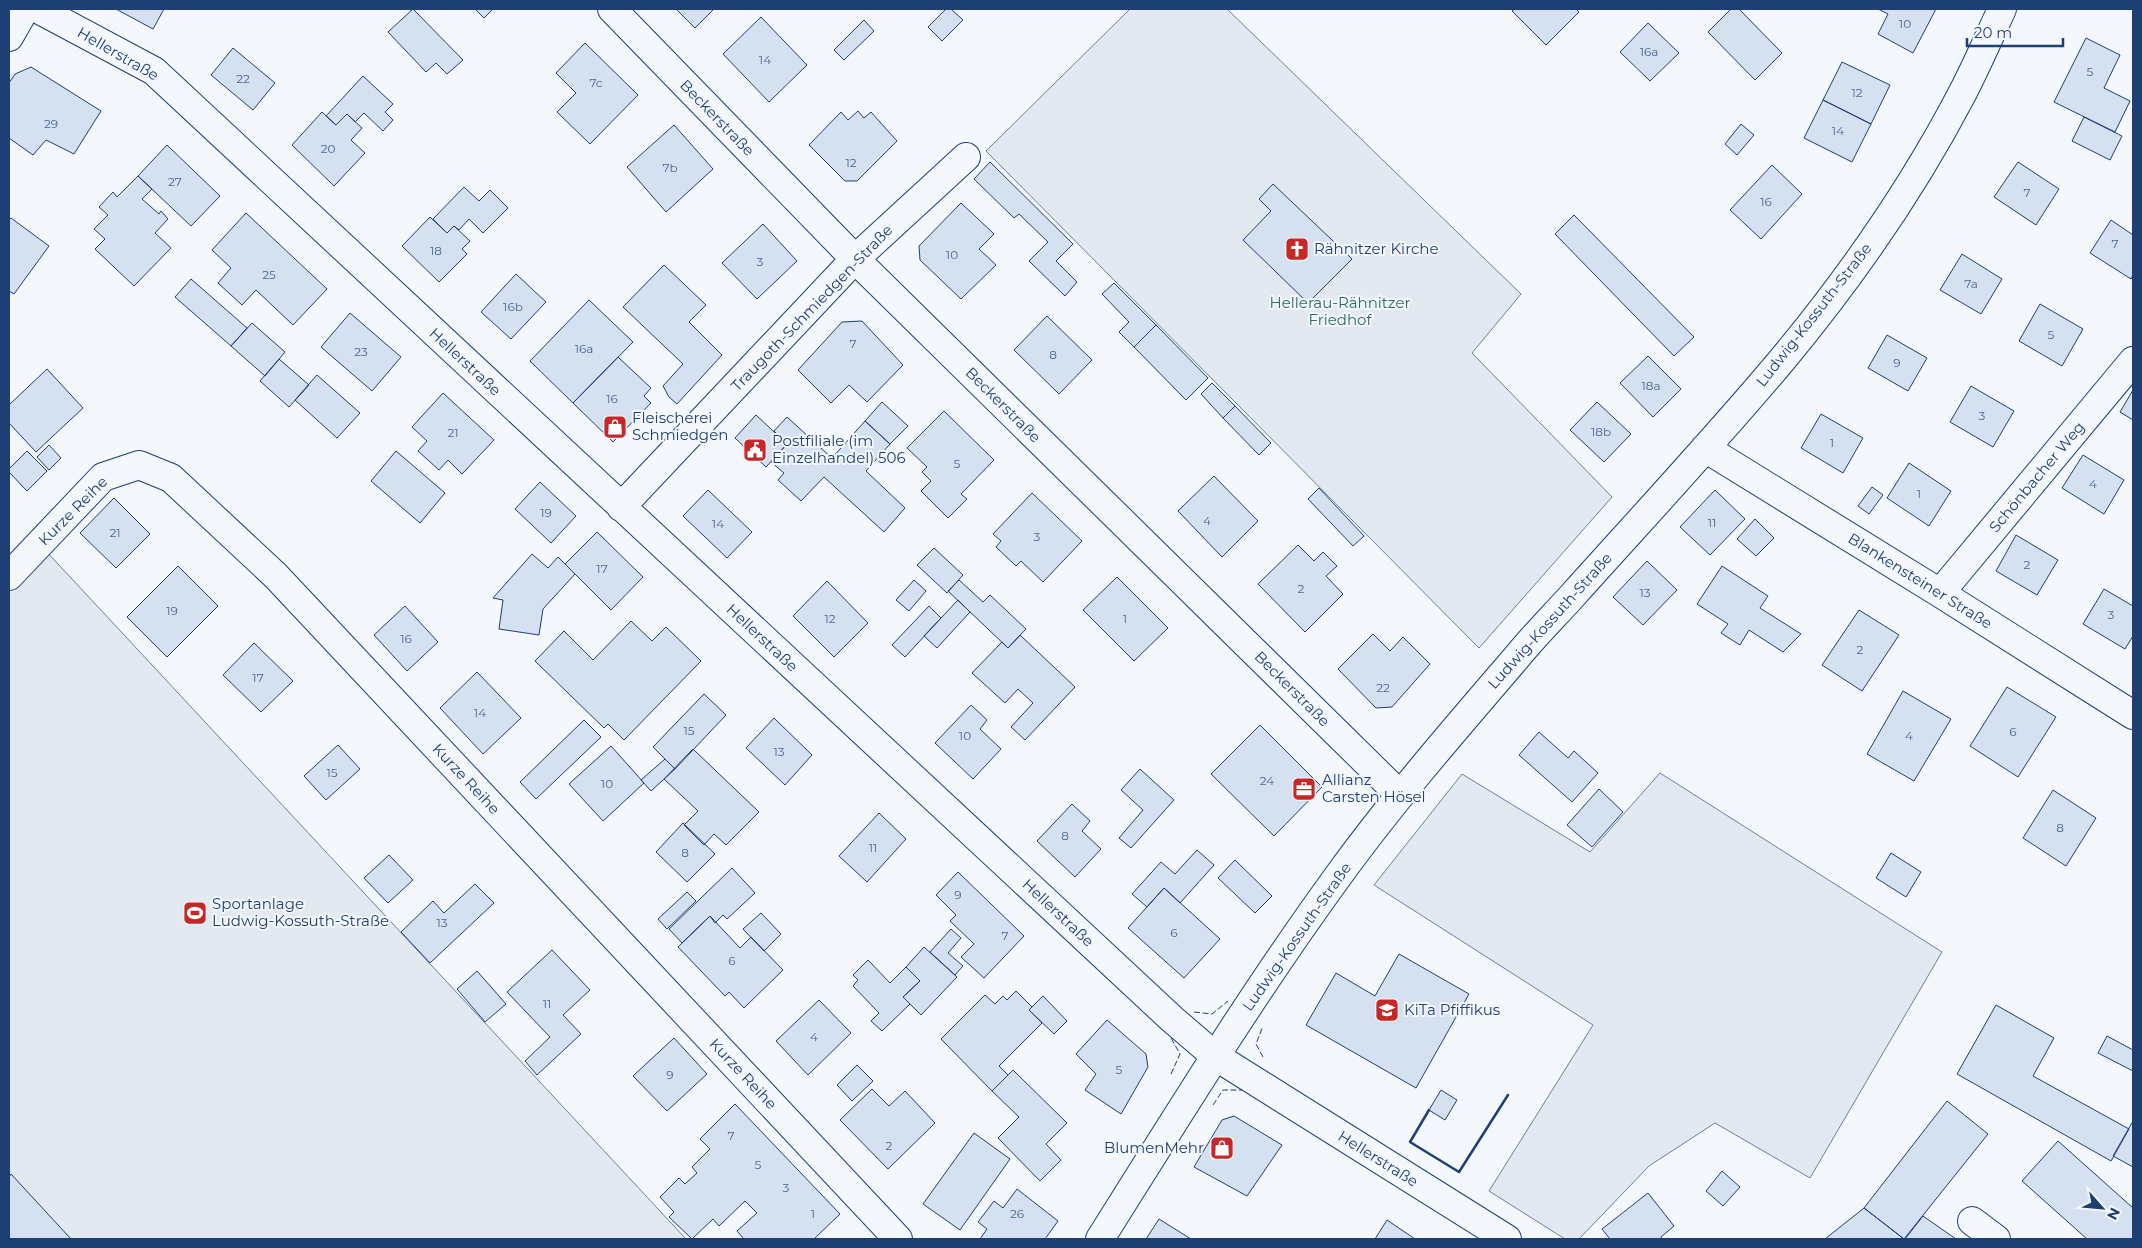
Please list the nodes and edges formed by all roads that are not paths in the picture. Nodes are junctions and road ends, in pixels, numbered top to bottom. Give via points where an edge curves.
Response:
1 (25, 9) edge
2 (38, 9) edge
3 (612, 9) edge
4 (2002, 9) edge
5 (9, 37) edge
6 (966, 157) dead end
7 (855, 259) junction
8 (2133, 361) edge
9 (1705, 448) junction
10 (621, 507) junction
11 (9, 576) edge
12 (1940, 593) junction
13 (2133, 715) edge
14 (1400, 795) junction
15 (1214, 1056) junction
16 (1972, 1221) dead end
17 (898, 1239) edge
18 (1100, 1239) edge
19 (1507, 1239) edge
20 (1996, 1239) edge

1 - 5 street
2 - 10 street, Hellerstraße via 154,71
3 - 7 street, Beckerstraße
4 - 9 street, Ludwig-Kossuth-Straße via 1964,91 1894,210 1815,318
6 - 7 street, Traugoth-Schmiedgen-Straße
7 - 10 street, Traugoth-Schmiedgen-Straße
7 - 14 street, Beckerstraße
8 - 12 street, Schönbacher Weg
9 - 12 street, Blankensteiner Straße
9 - 14 street, Ludwig-Kossuth-Straße via 1519,654
10 - 15 street, Hellerstraße
11 - 17 street, Kurze Reihe via 103,477 139,465 171,478 276,576
12 - 13 street, Blankensteiner Straße
14 - 15 street, Ludwig-Kossuth-Straße via 1340,873
15 - 18 street, Ludwig-Kossuth-Straße
15 - 19 street, Hellerstraße
16 - 20 street

